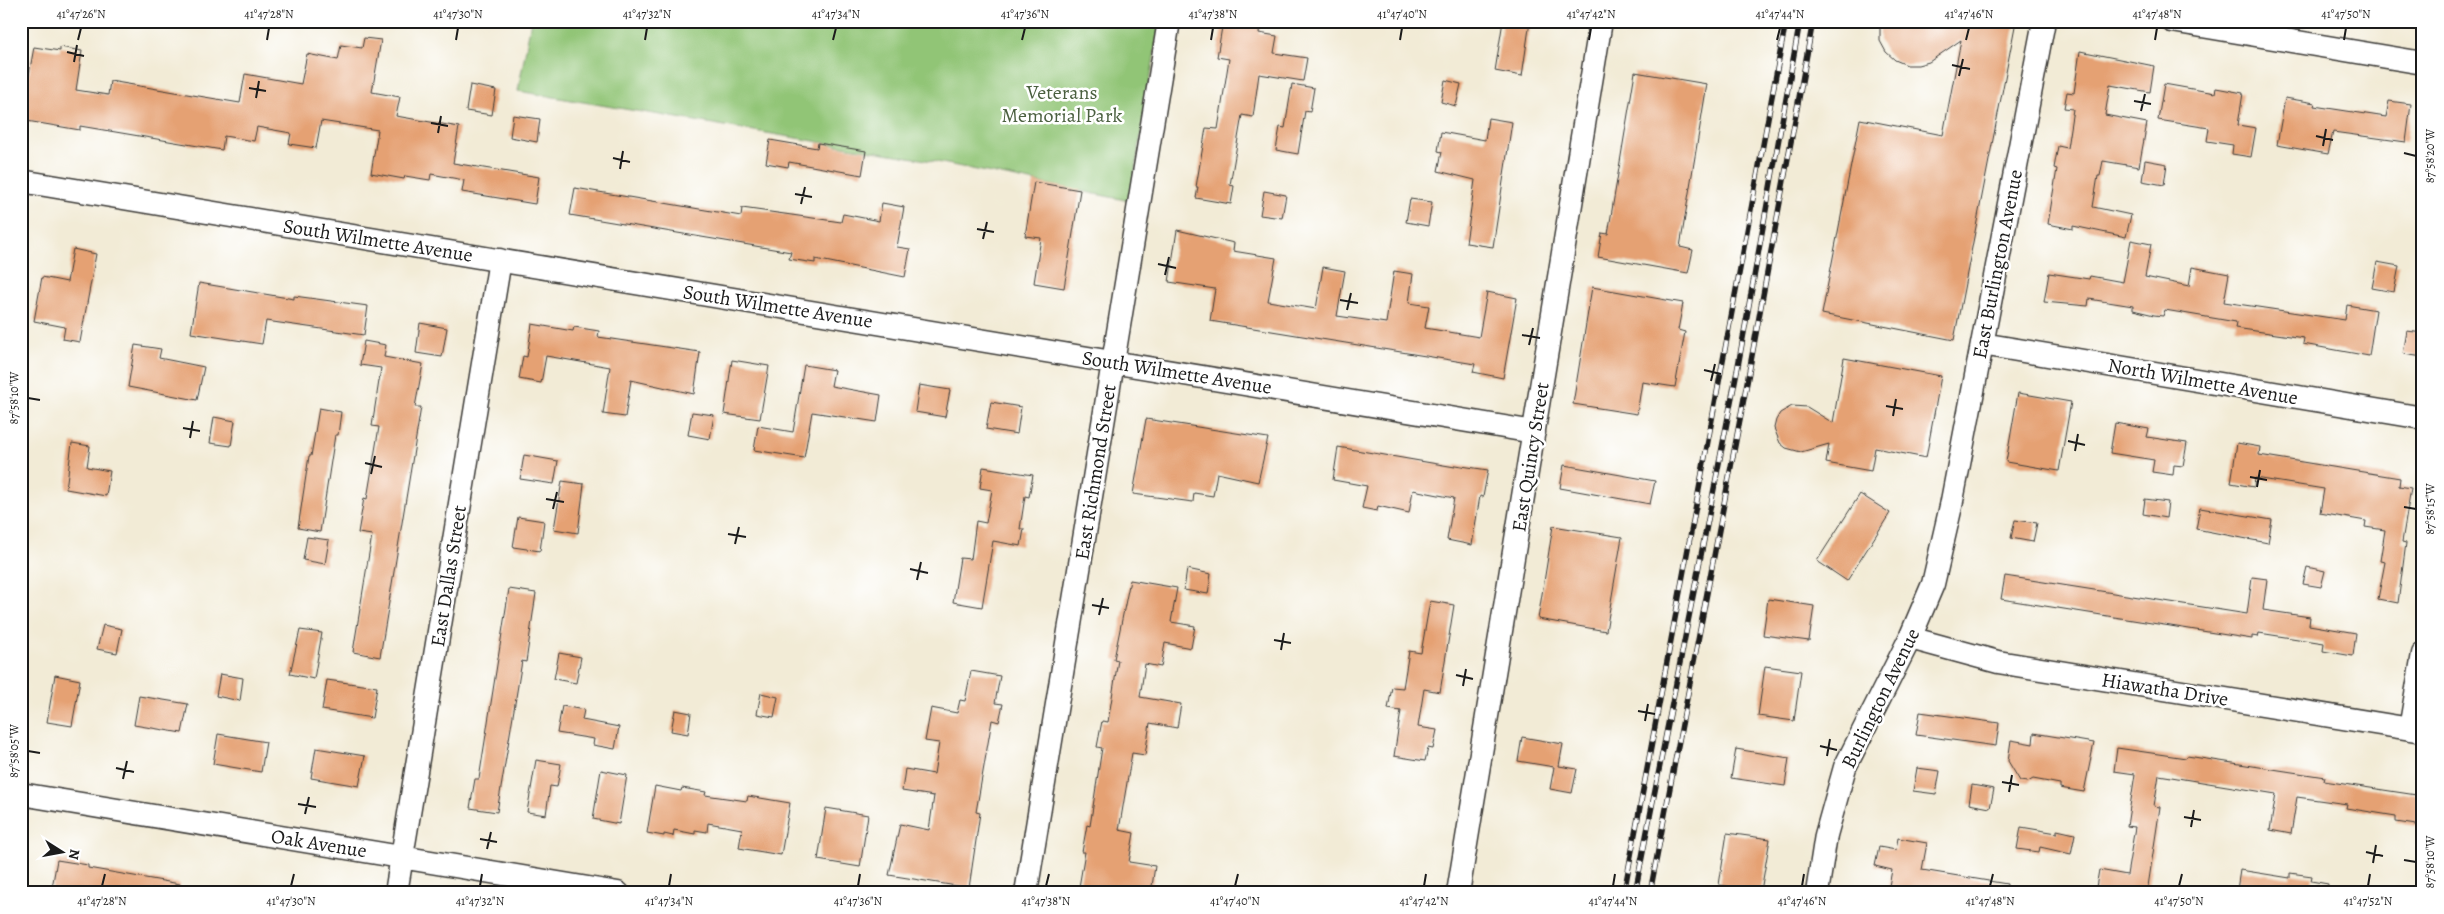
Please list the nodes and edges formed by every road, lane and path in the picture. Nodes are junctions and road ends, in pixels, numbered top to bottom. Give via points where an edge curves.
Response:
1 (1169, 21) edge
2 (1601, 21) edge
3 (2044, 21) edge
4 (2172, 21) edge
5 (2423, 63) edge
6 (21, 180) edge
7 (500, 260) junction
8 (1982, 344) junction
9 (1113, 362) junction
10 (2423, 418) edge
11 (1534, 432) junction
12 (1951, 506) joint
13 (1910, 638) junction
14 (2423, 654) edge
15 (2416, 730) edge
16 (21, 794) edge
17 (402, 857) junction
18 (396, 893) edge
19 (618, 893) edge
20 (1026, 893) edge
21 (1458, 893) edge
22 (1817, 893) edge

1 - 9 street, East Richmond Street
2 - 11 street, East Quincy Street
3 - 8 street, East Burlington Avenue
4 - 5 street
6 - 7 street, South Wilmette Avenue
7 - 9 street, South Wilmette Avenue
7 - 17 street, East Dallas Street
8 - 10 street, North Wilmette Avenue
8 - 12 street, East Burlington Avenue
9 - 11 street, South Wilmette Avenue
9 - 20 street, East Richmond Street
11 - 21 street, East Quincy Street
12 - 13 street, Burlington Avenue via 1933,584
13 - 15 street, Hiawatha Drive via 1998,662
13 - 22 street, Burlington Avenue via 1845,767 1826,835
14 - 15 street
16 - 17 street, Oak Avenue
17 - 18 street, East Dallas Street
17 - 19 street, Oak Avenue

